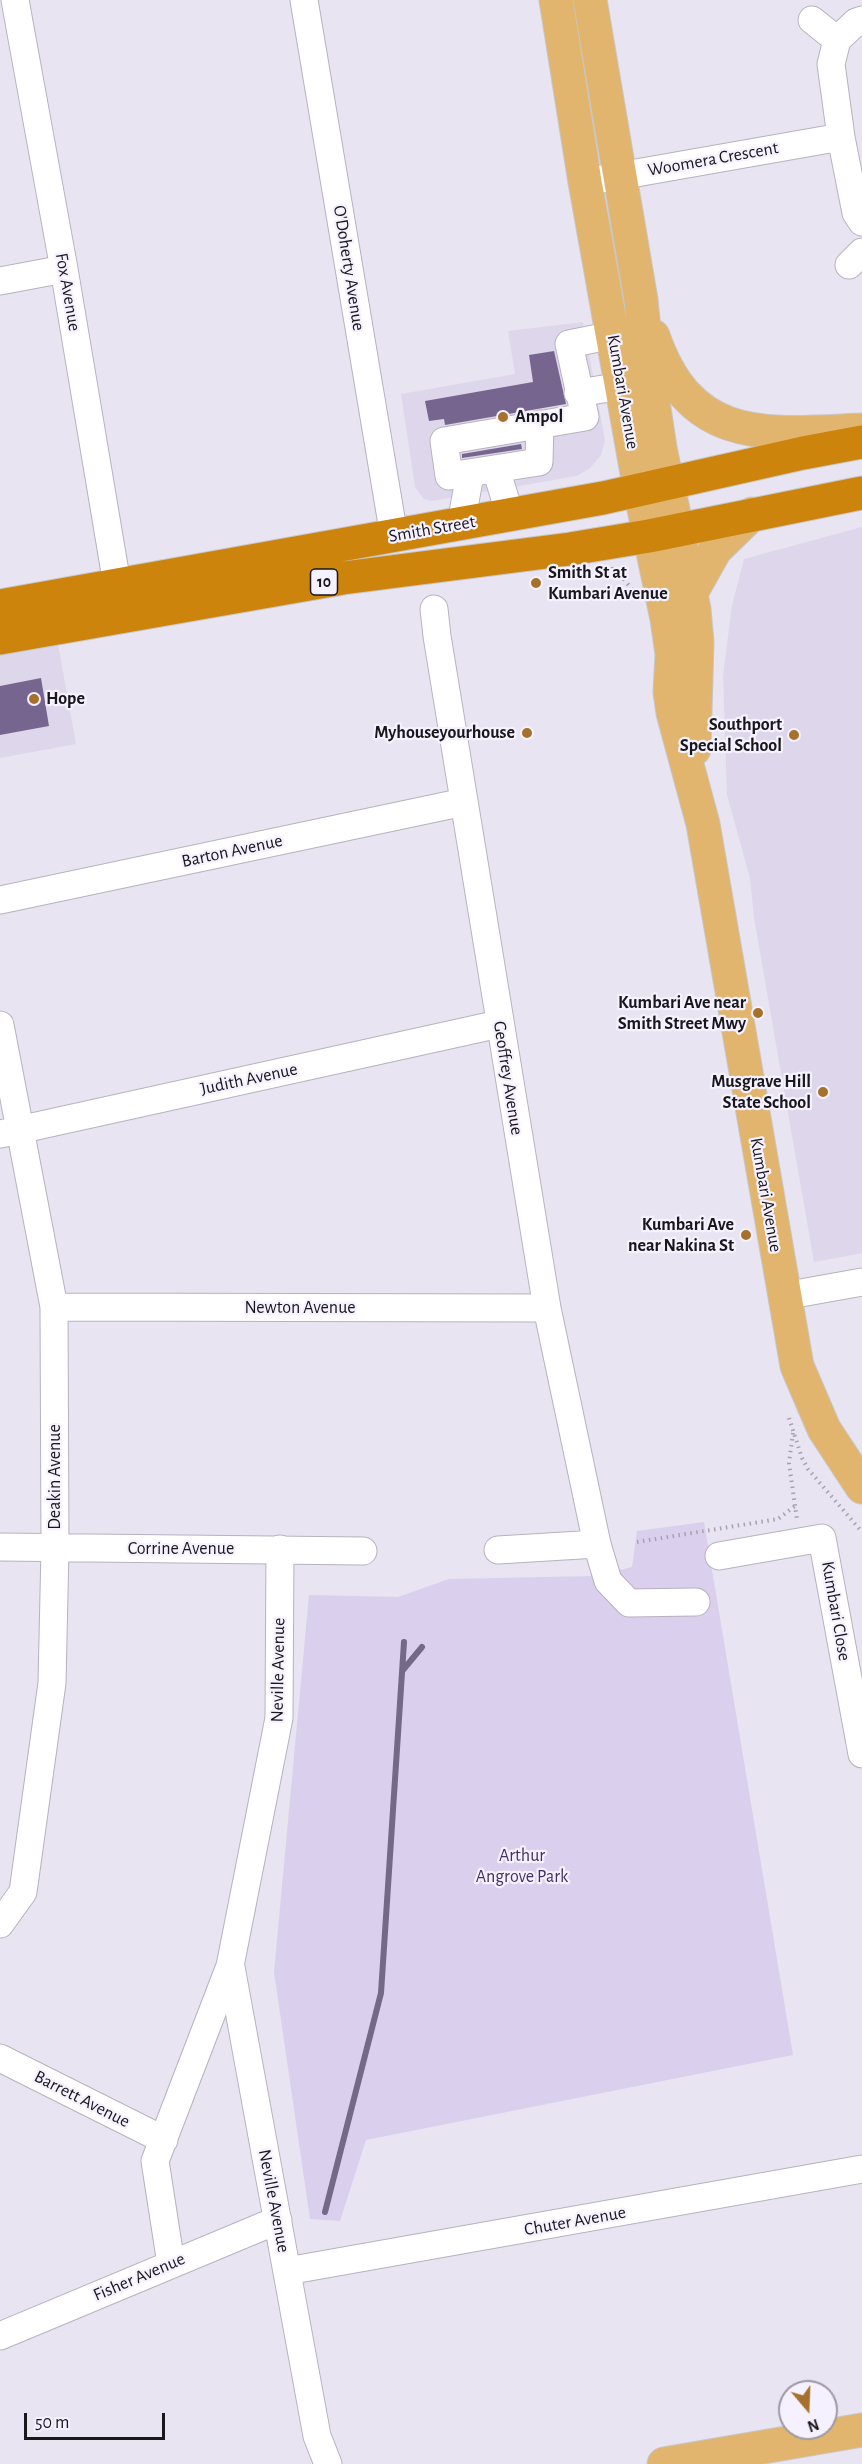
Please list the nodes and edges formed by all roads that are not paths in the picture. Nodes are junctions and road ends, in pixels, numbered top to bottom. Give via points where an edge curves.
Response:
1 (15, 0) edge
2 (304, 0) edge
3 (556, 0) edge
4 (590, 0) edge
5 (812, 20) dead end
6 (862, 20) edge
7 (837, 39) junction
8 (841, 137) junction
9 (620, 176) junction
10 (585, 182) junction
11 (862, 222) edge
12 (64, 268) junction
13 (0, 281) edge
14 (641, 300) junction
15 (613, 335) junction
16 (622, 386) junction
17 (578, 393) junction
18 (540, 424) junction
19 (862, 430) edge
20 (862, 442) edge
21 (483, 471) junction
22 (654, 487) junction
23 (862, 493) edge
24 (752, 514) junction
25 (510, 515) junction
26 (461, 524) junction
27 (664, 533) junction
28 (394, 536) junction
29 (117, 584) junction
30 (691, 592) junction
31 (0, 606) edge
32 (434, 609) dead end
33 (0, 638) edge
34 (693, 781) junction
35 (465, 802) junction
36 (0, 900) edge
37 (499, 1024) junction
38 (0, 1025) edge
39 (10, 1132) edge
40 (862, 1282) edge
41 (784, 1296) junction
42 (54, 1307) junction
43 (547, 1308) junction
44 (862, 1487) edge
45 (597, 1544) junction
46 (0, 1547) edge
47 (55, 1549) junction
48 (280, 1549) junction
49 (498, 1550) dead end
50 (363, 1551) dead end
51 (718, 1556) dead end
52 (696, 1602) dead end
53 (862, 1754) edge
54 (0, 1924) edge
55 (230, 1966) junction
56 (0, 2058) edge
57 (164, 2140) junction
58 (862, 2169) edge
59 (278, 2220) junction
60 (171, 2264) junction
61 (287, 2271) junction
62 (0, 2336) edge
63 (862, 2430) edge
64 (317, 2436) junction
65 (782, 2454) edge
66 (316, 2464) edge
67 (328, 2464) edge
68 (664, 2464) edge

1 - 12 street, Fox Avenue
2 - 28 street, O'Doherty Avenue
3 - 10 main road, Kumbari Avenue
4 - 9 main road, Kumbari Avenue
5 - 7 street
6 - 7 street
7 - 8 street via 831,64
8 - 9 street, Woomera Crescent
8 - 11 street via 856,213
9 - 10 street, Woomera Crescent
9 - 14 main road, Kumbari Avenue
10 - 15 main road, Kumbari Avenue
12 - 13 street
12 - 29 street, Fox Avenue
14 - 19 main road via 671,376 690,399 713,416 739,428 768,433
14 - 22 main road, Kumbari Avenue via 651,392
15 - 16 main road, Kumbari Avenue
15 - 17 street via 569,344
16 - 17 street
16 - 22 main road, Kumbari Avenue
17 - 18 street via 585,417
18 - 21 street via 539,462
18 - 21 street via 444,441 449,476
20 - 22 highway, Smith Street / 10
21 - 25 street
21 - 26 street
22 - 25 highway, Smith Street / 10
22 - 27 main road, Kumbari Avenue
23 - 24 highway, Smith Street / 10
24 - 27 highway, Smith Street / 10
24 - 30 main road via 715,550
25 - 26 highway, Smith Street / 10
26 - 28 highway, Smith Street / 10
27 - 30 main road, Kumbari Avenue
27 - 33 highway, Smith Street / 10 via 343,578
27 - 34 main road, Kumbari Avenue via 672,654 670,692
28 - 29 highway, Smith Street / 10
29 - 31 highway, Smith Street / 10
30 - 34 main road, Kumbari Avenue via 697,642
32 - 35 street, Geoffrey Avenue
34 - 41 main road, Kumbari Avenue
35 - 36 street, Barton Avenue
35 - 37 street, Geoffrey Avenue
37 - 39 street, Judith Avenue
37 - 43 street, Geoffrey Avenue
38 - 39 street, Deakin Avenue
39 - 42 street, Deakin Avenue
40 - 41 street
41 - 44 main road, Kumbari Avenue via 797,1366 824,1429
42 - 43 street, Newton Avenue
42 - 47 street, Deakin Avenue
43 - 45 street, Geoffrey Avenue
45 - 49 street
45 - 52 street, Geoffrey Avenue via 608,1581 629,1603
46 - 47 street, Corrine Avenue
47 - 48 street, Corrine Avenue
47 - 54 street, Deakin Avenue via 52,1683 22,1892
48 - 50 street, Corrine Avenue
48 - 55 street, Neville Avenue via 279,1718
51 - 53 street, Kumbari Close via 811,1540
55 - 57 street, Neville Avenue
55 - 59 street, Neville Avenue
56 - 57 street, Barrett Avenue
57 - 60 street, Neville Avenue via 156,2161
58 - 61 street, Chuter Avenue
59 - 60 street, Fisher Avenue
59 - 61 street, Neville Avenue
60 - 62 street, Fisher Avenue
61 - 64 street, Neville Avenue
63 - 65 main road
64 - 66 street, Neville Avenue
64 - 67 street, Neville Avenue
65 - 68 main road

